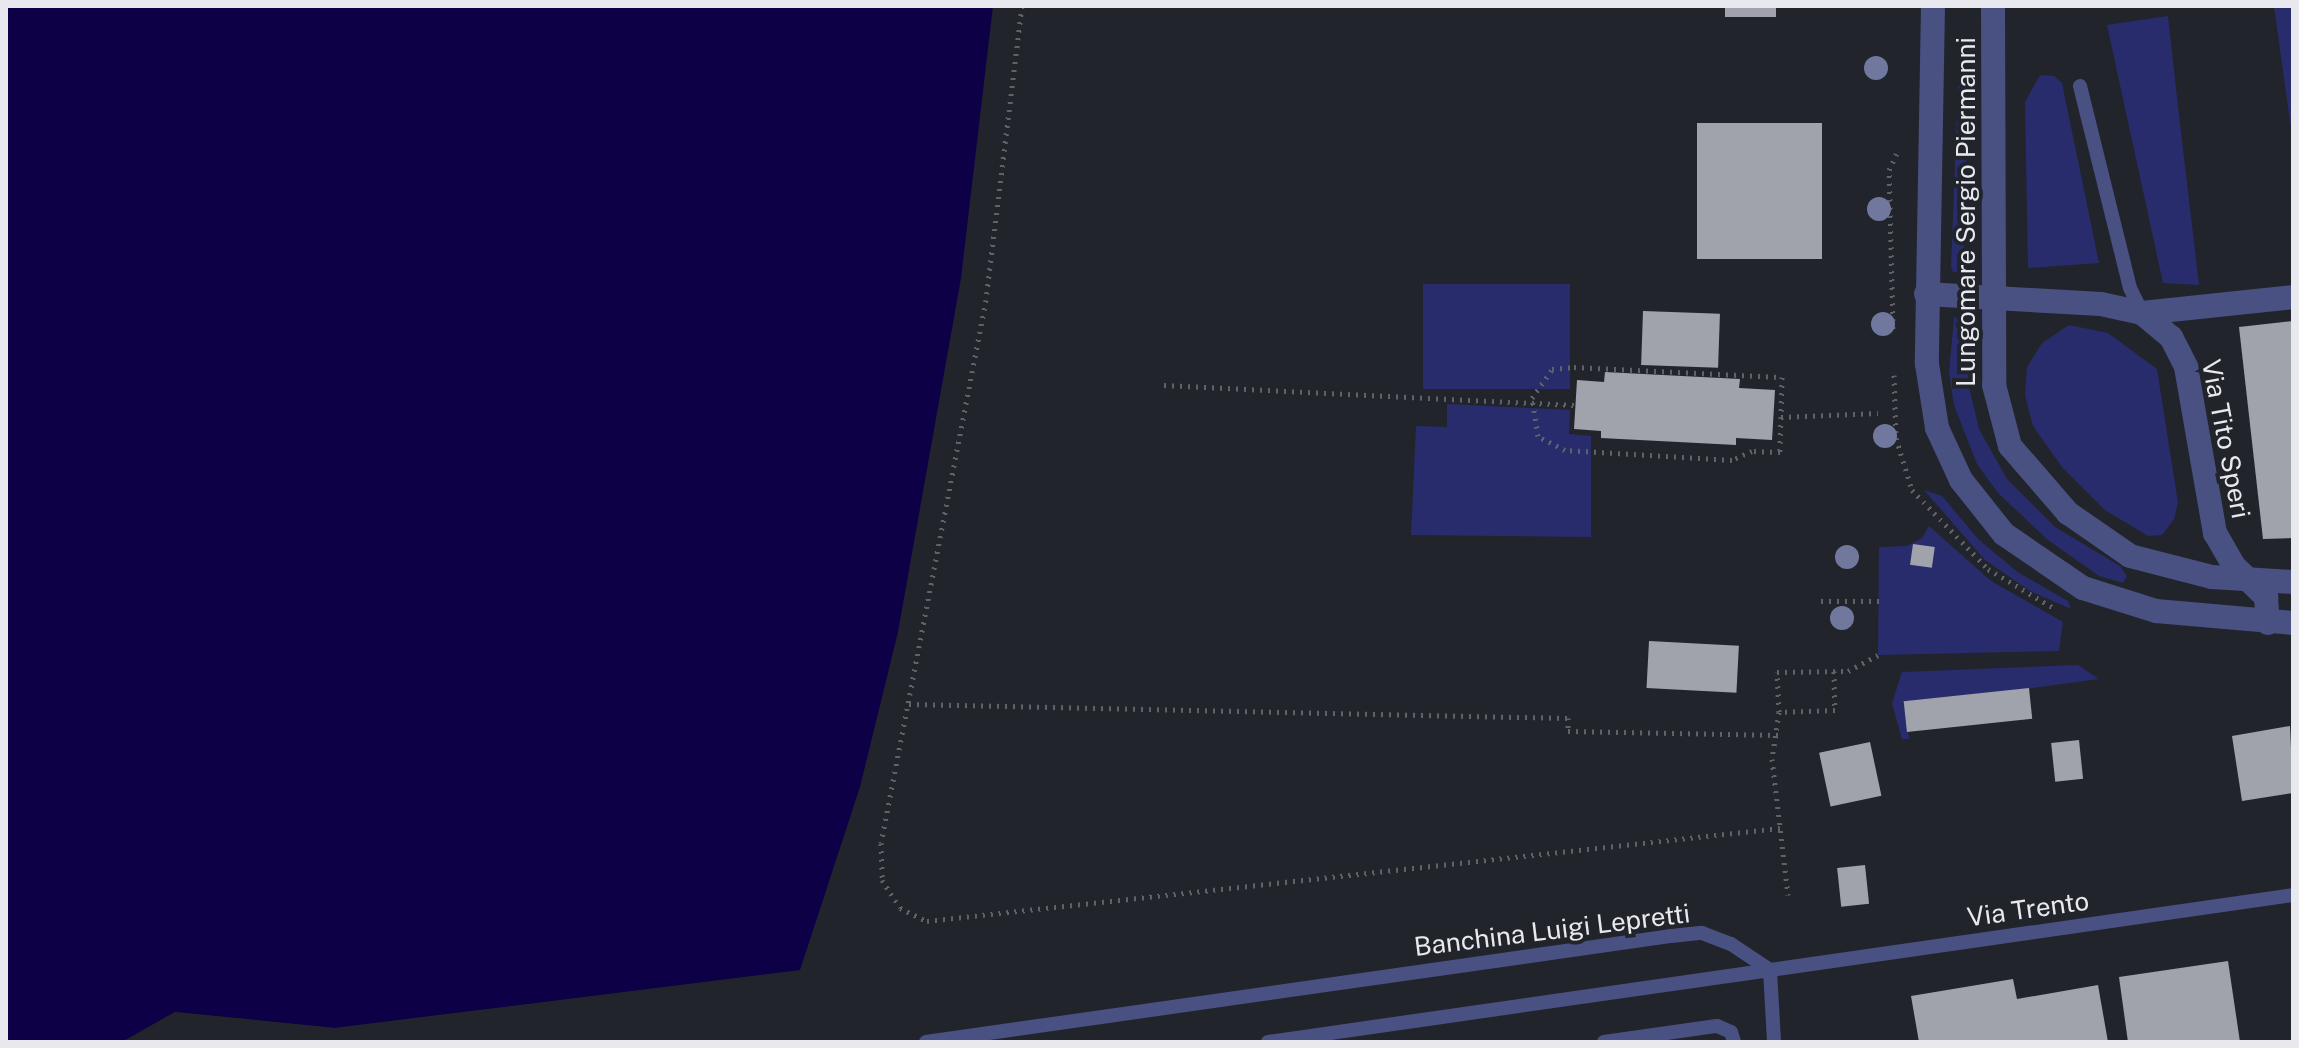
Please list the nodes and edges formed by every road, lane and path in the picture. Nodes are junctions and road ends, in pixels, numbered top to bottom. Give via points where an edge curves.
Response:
1 (1022, 6) edge
2 (1933, 6) edge
3 (1993, 6) edge
4 (2080, 86) dead end
5 (1926, 294) junction
6 (1993, 297) junction
7 (2293, 297) edge
8 (2142, 313) junction
9 (1164, 385) dead end
10 (1531, 403) junction
11 (1575, 405) dead end
12 (1878, 413) dead end
13 (1781, 417) junction
14 (2249, 581) junction
15 (2293, 582) edge
16 (1821, 601) dead end
17 (1879, 601) dead end
18 (2268, 623) junction
19 (2293, 623) edge
20 (1878, 655) dead end
21 (1834, 671) junction
22 (908, 704) junction
23 (1779, 712) junction
24 (1779, 735) junction
25 (1780, 828) junction
26 (1788, 895) dead end
27 (2293, 895) edge
28 (1770, 970) junction
29 (926, 1042) edge
30 (1268, 1042) edge
31 (1604, 1042) edge
32 (1734, 1042) edge
33 (1774, 1042) edge

1 - 22 path via 986,300
2 - 5 street, Lungomare Sergio Piermanni
3 - 6 street, Lungomare Sergio Piermanni
4 - 8 lane, Via Tito Speri via 2130,288
5 - 6 street, Via Tito Speri
5 - 18 street, Lungomare Sergio Piermanni via 1927,364 1937,428 1968,490 2004,534 2050,568 2107,597 2156,611
6 - 8 street, Via Tito Speri via 2101,304
6 - 14 street, Lungomare Sergio Piermanni via 1994,385 2010,446 2050,495 2130,556 2172,570
7 - 8 street, Via Tito Speri
8 - 14 street, Via Tito Speri via 2171,337 2186,367 2215,533 2222,550
9 - 10 path
10 - 11 path
10 - 13 path via 1542,377 1563,367 1782,377
10 - 13 path via 1538,436 1565,450 1732,460 1752,451 1780,452
12 - 13 path
14 - 15 street, Lungomare Sergio Piermanni
14 - 18 street, Via Tito Speri via 2269,602
16 - 17 path
18 - 19 street, Lungomare Sergio Piermanni
20 - 21 path via 1848,671
21 - 23 path via 1835,710
21 - 23 path via 1777,672
22 - 24 path via 1568,718 1568,731
22 - 25 path via 881,843 882,880 900,908 927,921
23 - 24 path
24 - 25 path via 1772,759
25 - 26 path
27 - 28 lane, Via Trento
28 - 29 lane, Banchina Luigi Lepretti via 1702,933
28 - 30 lane
28 - 33 lane
31 - 32 lane via 1717,1026 1731,1032

